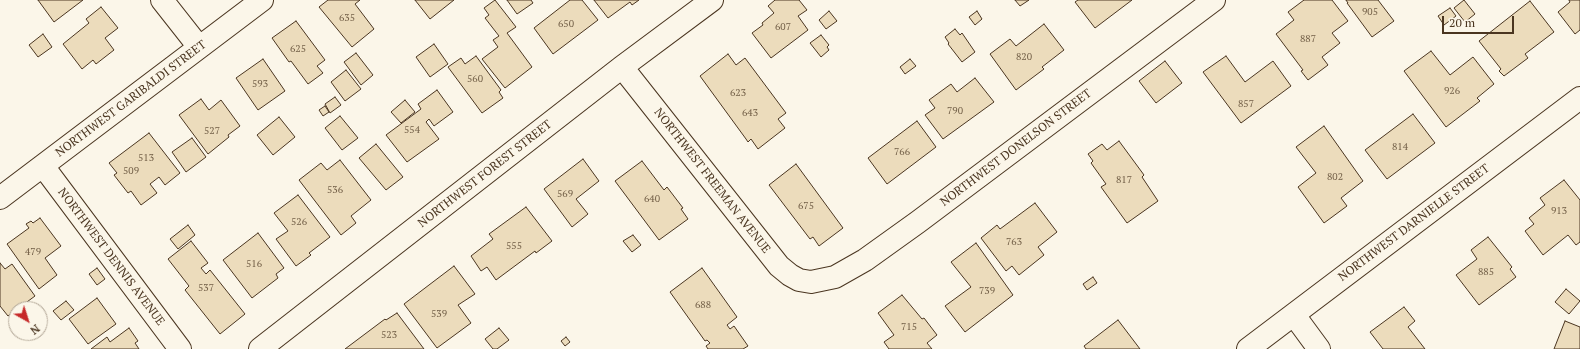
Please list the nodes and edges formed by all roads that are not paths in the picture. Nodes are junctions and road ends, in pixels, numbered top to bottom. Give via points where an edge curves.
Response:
1 (162, 0) edge
2 (262, 0) edge
3 (712, 0) edge
4 (1214, 0) edge
5 (199, 47) junction
6 (622, 67) junction
7 (1580, 98) edge
8 (43, 166) junction
9 (0, 198) edge
10 (811, 282) joint
11 (1294, 315) junction
12 (180, 349) edge
13 (260, 349) edge
14 (1248, 349) edge
15 (1319, 349) edge

1 - 5 street
2 - 5 street, NORTHWEST GARIBALDI STREET
3 - 6 street, NORTHWEST FOREST STREET
4 - 10 street, NORTHWEST DONELSON STREET via 865,260 835,276
5 - 8 street, NORTHWEST GARIBALDI STREET
6 - 10 street, NORTHWEST FREEMAN AVENUE via 779,266 799,280
6 - 13 street, NORTHWEST FOREST STREET
7 - 11 street, NORTHWEST DARNIELLE STREET
8 - 9 street, NORTHWEST GARIBALDI STREET
8 - 12 street, NORTHWEST DENNIS AVENUE
11 - 14 street, NORTHWEST DARNIELLE STREET
11 - 15 street

